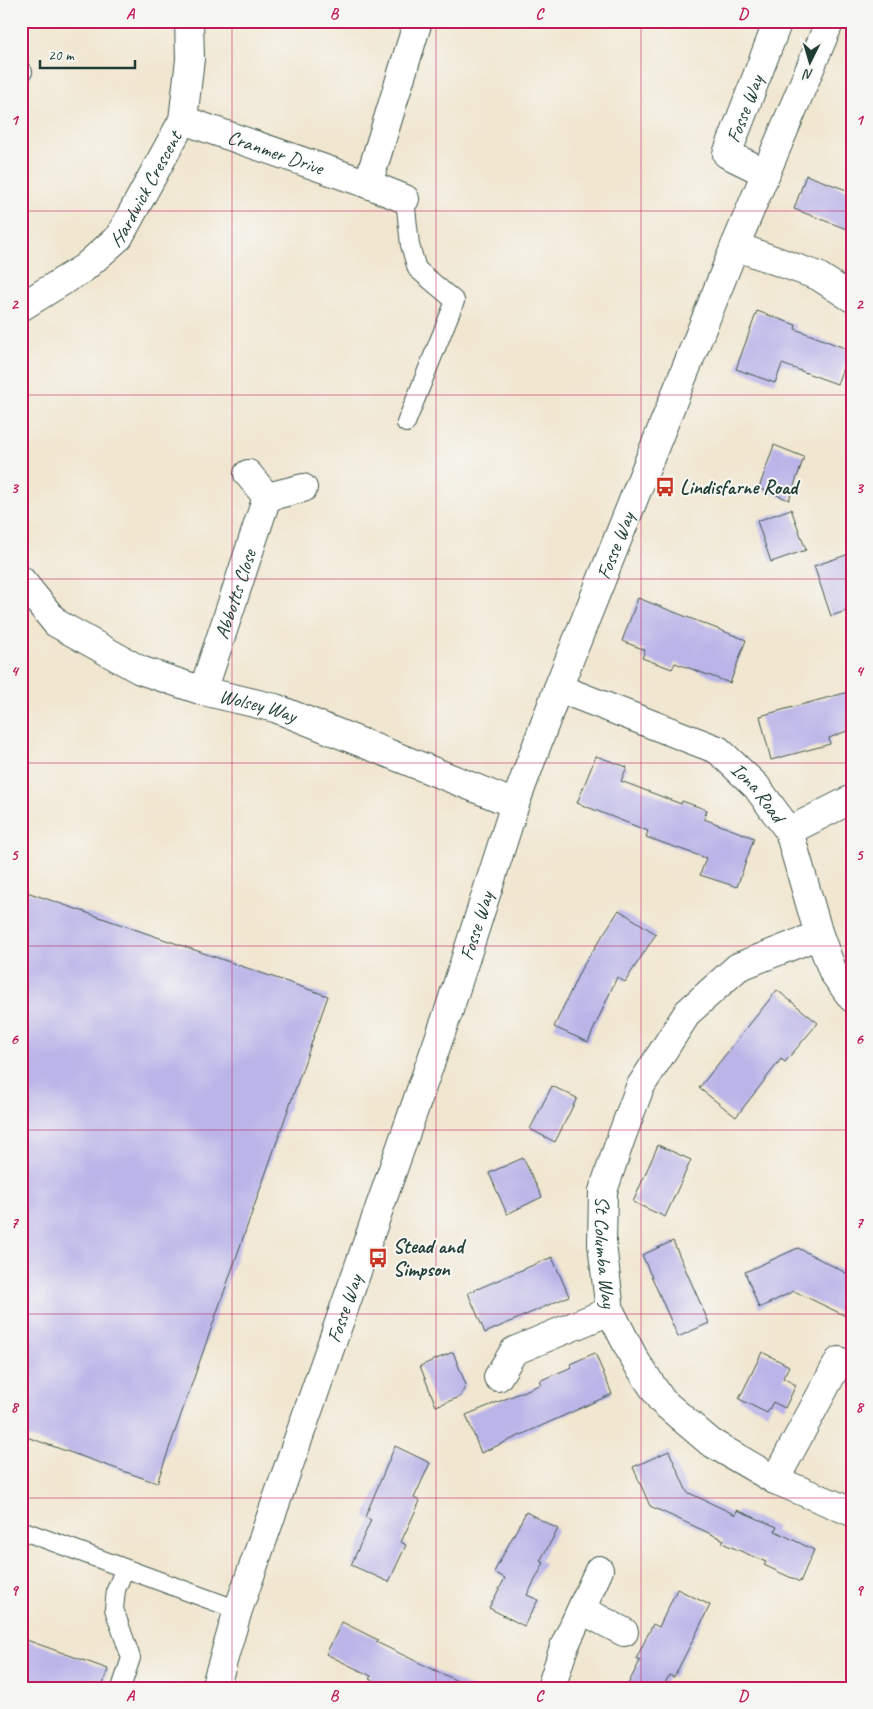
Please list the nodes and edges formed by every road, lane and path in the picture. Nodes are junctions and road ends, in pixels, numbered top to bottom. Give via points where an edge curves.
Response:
1 (189, 21) edge
2 (778, 21) edge
3 (830, 21) edge
4 (414, 23) edge
5 (183, 120) junction
6 (766, 173) junction
7 (368, 184) junction
8 (405, 199) joint
9 (735, 246) junction
10 (852, 298) edge
11 (21, 307) edge
12 (406, 423) dead end
13 (248, 474) dead end
14 (303, 488) dead end
15 (267, 498) junction
16 (21, 580) edge
17 (558, 688) junction
18 (203, 691) junction
19 (852, 798) edge
20 (515, 804) junction
21 (789, 831) junction
22 (819, 935) junction
23 (852, 998) edge
24 (610, 1311) junction
25 (839, 1361) dead end
26 (498, 1376) dead end
27 (775, 1480) junction
28 (852, 1512) edge
29 (22, 1530) edge
30 (124, 1570) junction
31 (599, 1570) dead end
32 (238, 1610) junction
33 (582, 1610) junction
34 (624, 1632) dead end
35 (120, 1688) edge
36 (215, 1688) edge
37 (551, 1688) edge

1 - 5 street, Hardwick Crescent via 190,59
2 - 6 street, Fosse Way via 726,154
3 - 6 street, Fosse Way
4 - 7 street
5 - 7 street, Cranmer Drive
5 - 11 street, Hardwick Crescent via 119,236 84,268
6 - 9 street, Fosse Way
7 - 8 street, Cranmer Drive
8 - 12 lane via 410,245 417,270 455,301
9 - 10 street via 818,276
9 - 17 street, Fosse Way
13 - 15 street
14 - 15 street
15 - 18 street, Abbotts Close
16 - 18 street, Wolsey Way via 56,623 140,670
17 - 20 street, Fosse Way
17 - 21 street, Iona Road via 718,750 756,786
18 - 20 street, Wolsey Way via 275,708
19 - 21 street
20 - 32 street, Fosse Way via 449,1010
21 - 22 street, Iona Road
22 - 23 street, Iona Road via 833,972
22 - 24 street, St Columba Way via 738,967 688,1012 640,1087 603,1191 602,1244
24 - 26 street via 514,1352
24 - 27 street, St Columba Way via 635,1360 662,1401 710,1442
25 - 27 street
27 - 28 street, St Columba Way
29 - 30 lane
30 - 32 lane
30 - 35 lane via 116,1590 114,1609 131,1658
31 - 33 street
32 - 36 street, Fosse Way
33 - 34 street
33 - 37 street via 564,1647

